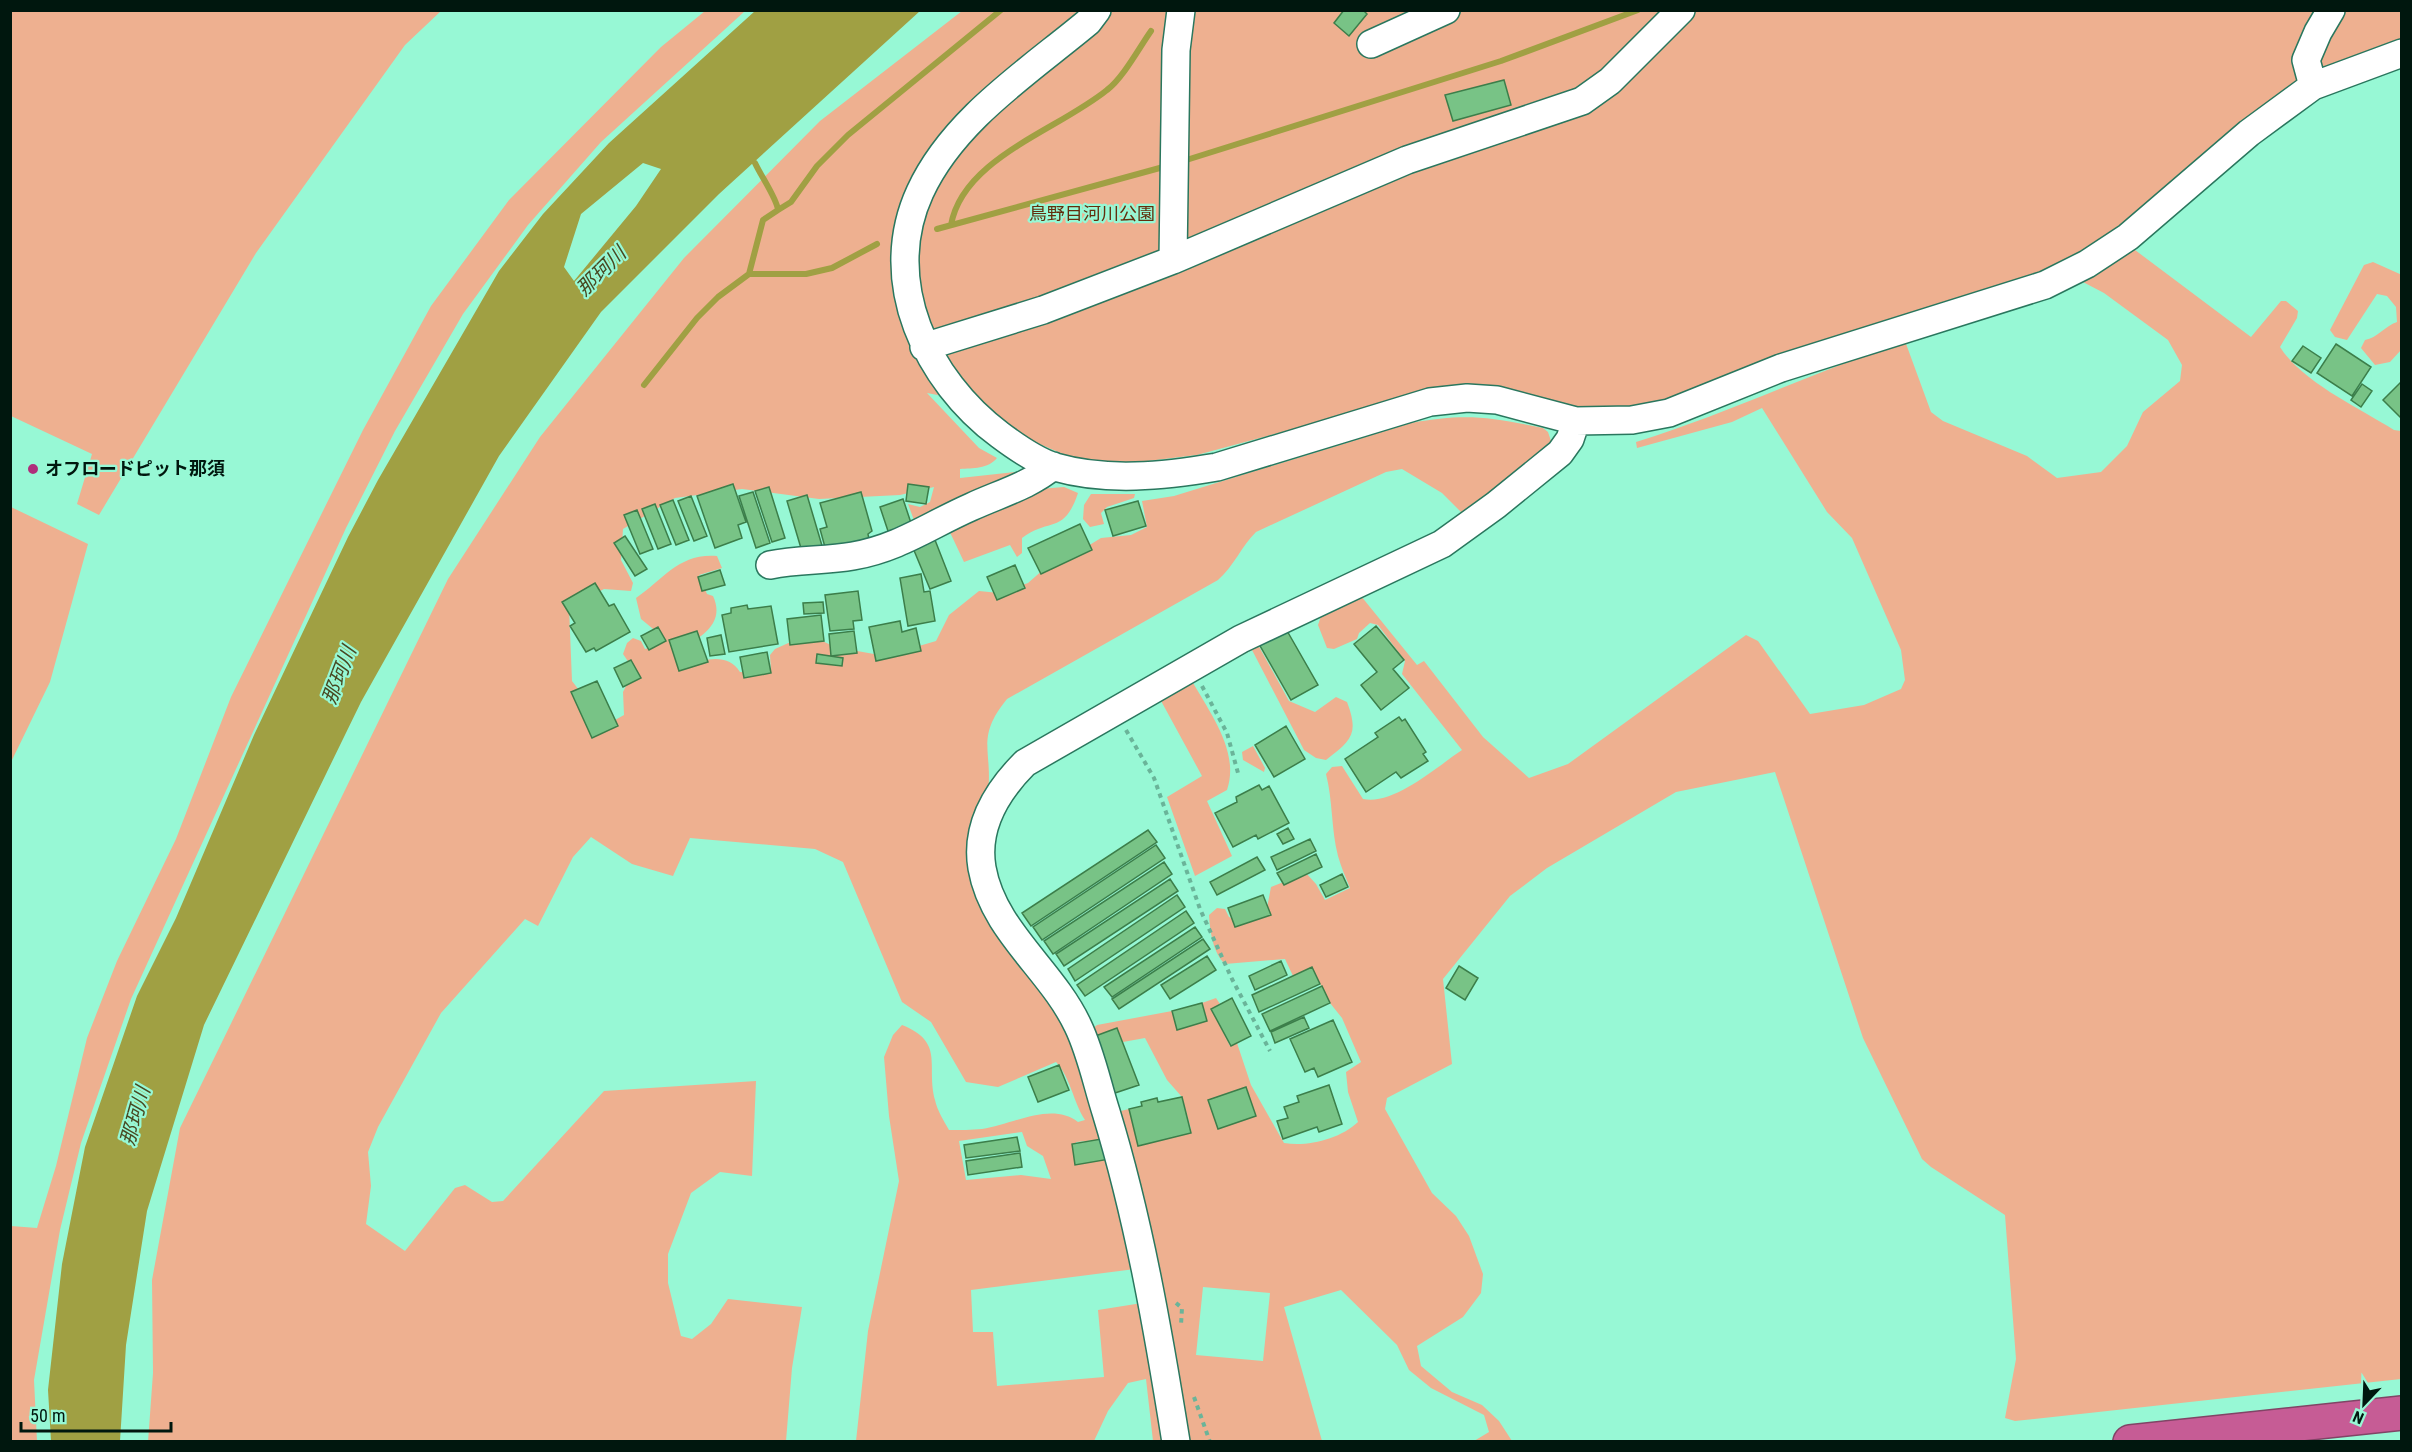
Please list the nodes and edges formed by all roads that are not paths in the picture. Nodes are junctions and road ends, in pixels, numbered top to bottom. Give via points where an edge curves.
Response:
1 (1098, 10) edge
2 (1181, 10) edge
3 (1446, 10) edge
4 (1681, 10) edge
5 (2331, 10) edge
6 (1371, 44) dead end
7 (2402, 53) edge
8 (2313, 86) junction
9 (1173, 260) junction
10 (924, 347) junction
11 (1576, 421) junction
12 (1053, 466) junction
13 (770, 565) dead end
14 (2402, 1413) edge
15 (1176, 1442) edge
16 (2130, 1442) edge

1 - 10 street via 960,130 938,157 919,194 907,236 911,306
2 - 9 street via 1176,50
3 - 6 street
4 - 9 street via 1610,81 1582,101 1407,160
5 - 8 street via 2306,60
7 - 8 street
8 - 11 street via 2249,133 2128,237 2045,285 1781,368 1669,413 1632,420
9 - 10 street via 1043,310
10 - 12 street via 945,382 978,419 1012,444
11 - 12 street via 1497,400 1458,399 1430,402 1199,470 1091,475
11 - 15 street via 1560,453 1442,544 1241,639 1025,763 999,793 985,824 982,865 986,888 999,914 1066,1005 1086,1044 1137,1226
12 - 13 street via 1037,479 889,547 852,556
14 - 16 highway

